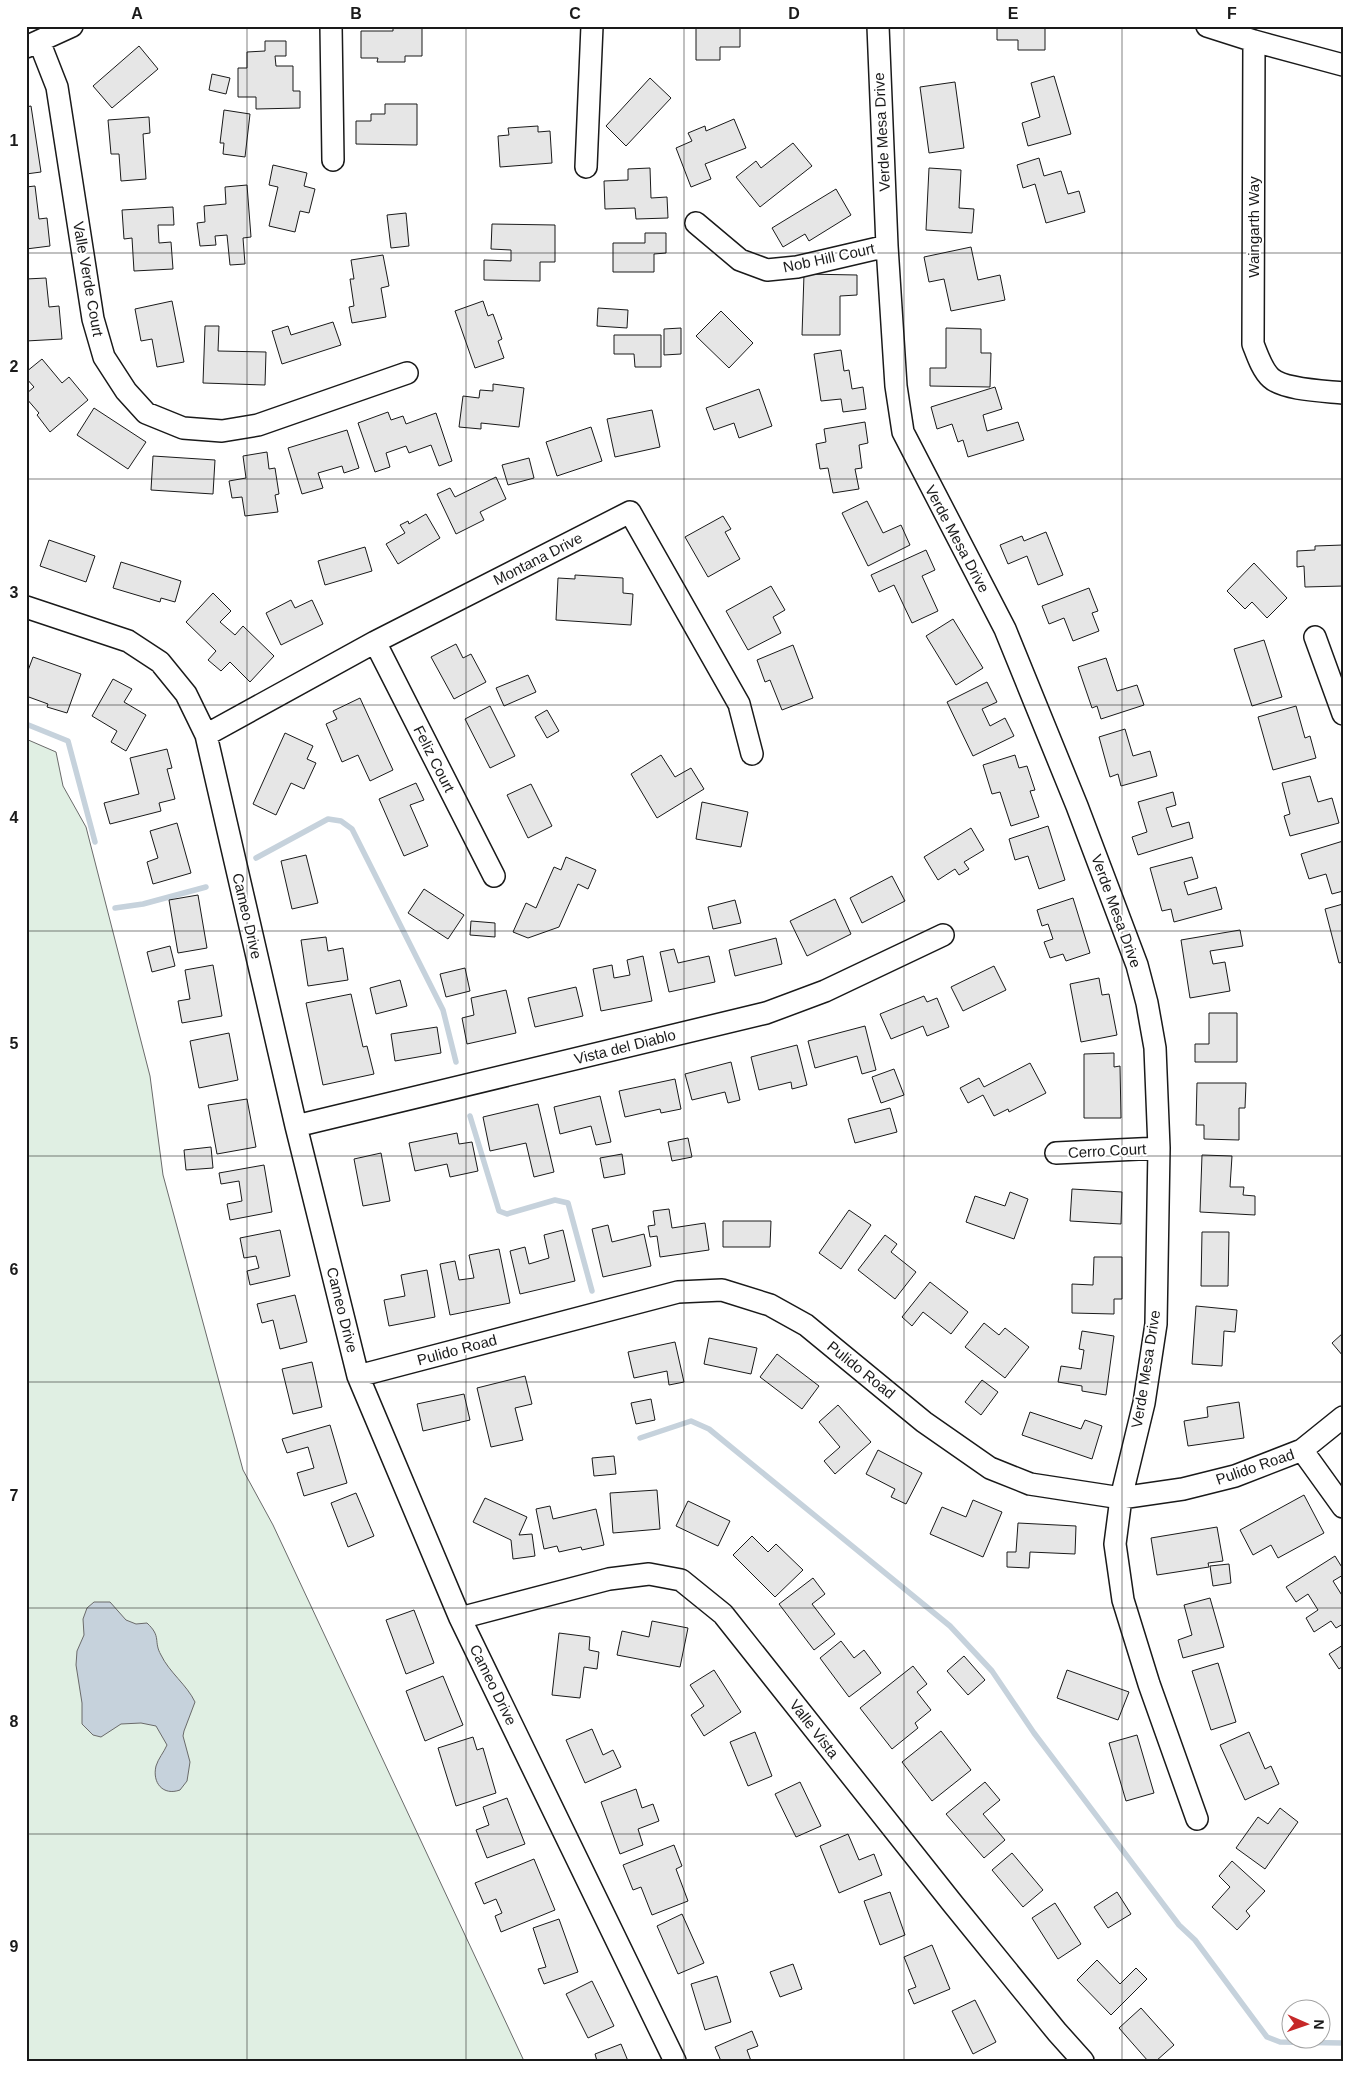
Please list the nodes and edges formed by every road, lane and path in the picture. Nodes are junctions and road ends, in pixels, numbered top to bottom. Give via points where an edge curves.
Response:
1 (72, 26) edge
2 (331, 26) edge
3 (592, 26) edge
4 (878, 26) edge
5 (1206, 26) edge
6 (1254, 41) junction
7 (33, 44) edge
8 (1343, 65) edge
9 (333, 160) dead end
10 (586, 167) dead end
11 (696, 223) dead end
12 (888, 246) junction
13 (407, 373) dead end
14 (1343, 393) edge
15 (26, 607) edge
16 (1316, 638) dead end
17 (375, 642) junction
18 (1343, 714) edge
19 (206, 735) junction
20 (752, 754) dead end
21 (494, 876) dead end
22 (943, 935) dead end
23 (296, 1126) junction
24 (1159, 1148) junction
25 (1056, 1153) dead end
26 (358, 1376) junction
27 (1343, 1417) edge
28 (1302, 1450) junction
29 (1121, 1498) junction
30 (1343, 1507) edge
31 (460, 1618) junction
32 (1197, 1819) dead end
33 (675, 2061) edge
34 (1083, 2061) edge

1 - 7 street
2 - 9 street
3 - 10 street
4 - 12 street, Verde Mesa Drive
5 - 6 street
6 - 8 street
6 - 14 street, Waingarth Way via 1253,344 1271,379 1298,389
7 - 13 street, Valle Verde Court via 58,87 93,319 104,357 126,391 146,413 183,428 222,432 258,425
11 - 12 street, Nob Hill Court via 740,260 767,270 796,267
12 - 24 street, Verde Mesa Drive via 896,386 903,432 1005,629 1137,965 1155,1048
15 - 19 street, Cameo Drive via 128,641 160,662 186,694
16 - 18 street
17 - 19 street, Montana Drive
17 - 20 street, Montana Drive via 630,512 739,704
17 - 21 street, Feliz Court
19 - 23 street, Cameo Drive
22 - 23 street, Vista del Diablo via 825,991 766,1013
23 - 26 street, Cameo Drive
24 - 25 street, Cerro Court
24 - 29 street, Verde Mesa Drive via 1156,1324 1144,1403
26 - 29 street, Pulido Road via 678,1292 722,1290 770,1304 806,1325 924,1422 990,1468 1030,1484
26 - 31 street, Cameo Drive
27 - 28 street, Pulido Road
28 - 29 street, Pulido Road via 1235,1476 1183,1489
28 - 30 street
29 - 32 street, Verde Mesa Drive via 1116,1544 1123,1600
31 - 33 street, Cameo Drive
31 - 34 street, Valle Vista via 609,1579 649,1574 681,1580 723,1614

